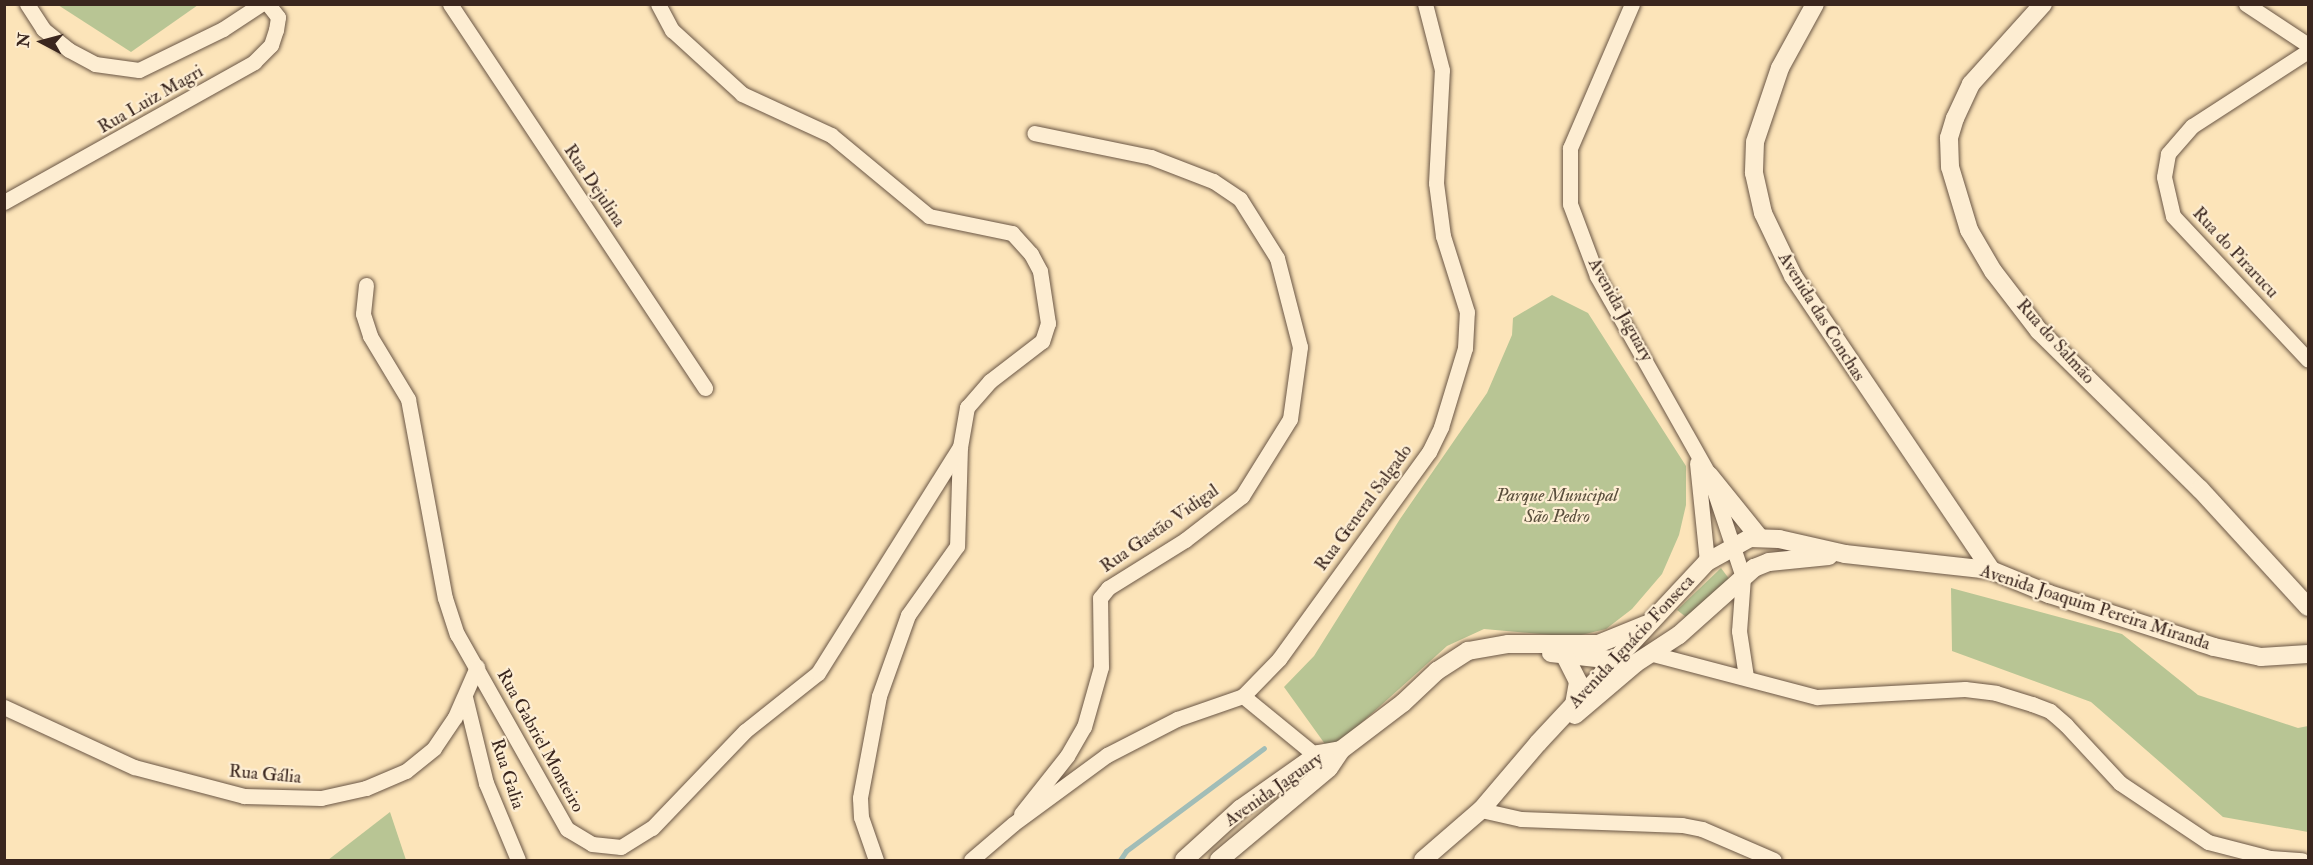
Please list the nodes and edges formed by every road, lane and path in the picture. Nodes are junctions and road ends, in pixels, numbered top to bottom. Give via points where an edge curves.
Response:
1 (27, 4) edge
2 (261, 4) edge
3 (268, 4) edge
4 (450, 4) edge
5 (658, 4) edge
6 (1425, 4) edge
7 (1632, 4) edge
8 (1815, 4) edge
9 (2043, 4) edge
10 (2246, 4) edge
11 (2308, 45) edge
12 (2308, 51) edge
13 (1034, 133) dead end
14 (4, 202) edge
15 (366, 285) dead end
16 (2308, 360) edge
17 (705, 388) dead end
18 (1692, 443) junction
19 (960, 447) junction
20 (1709, 475) junction
21 (1759, 537) junction
22 (1731, 546) junction
23 (1845, 554) junction
24 (1707, 562) junction
25 (1991, 570) junction
26 (1743, 577) junction
27 (2308, 607) edge
28 (1660, 613) junction
29 (1678, 635) junction
30 (1530, 645) junction
31 (2308, 654) edge
32 (1565, 656) junction
33 (1643, 658) junction
34 (1615, 660) junction
35 (477, 668) junction
36 (1746, 677) junction
37 (1243, 696) junction
38 (465, 697) junction
39 (1574, 704) junction
40 (4, 707) edge
41 (1538, 743) junction
42 (1324, 761) junction
43 (1481, 810) junction
44 (1013, 824) junction
45 (875, 860) edge
46 (518, 861) edge
47 (971, 861) edge
48 (1184, 861) edge
49 (1220, 861) edge
50 (1423, 861) edge
51 (1774, 861) edge
52 (2302, 861) edge

1 - 2 street via 43,29 69,50 95,64 139,70 223,29
3 - 14 street, Rua Luiz Magri via 278,17 276,30 271,45 254,62
4 - 17 street, Rua Dejulina
5 - 19 street via 672,30 742,94 831,135 929,216 1012,233 1031,254 1040,271 1047,312 1042,342 967,406
6 - 37 street, Rua General Salgado via 1443,88 1436,183 1443,236 1467,312 1465,348 1441,427 1429,452 1279,659
7 - 18 street, Avenida Jaguary via 1570,148 1570,204 1597,276
8 - 25 street, Avenida das Conchas via 1780,68 1755,142 1754,173 1763,213 1793,276 1910,456
9 - 27 street, Rua do Salmão via 1971,84 1954,118 1949,138 1950,167 1969,230 1993,271 2039,331 2200,489
10 - 11 street
12 - 16 street, Rua do Pirarucu via 2192,126 2168,154 2164,177 2173,216
13 - 44 street, Rua Gastão Vidigal via 1151,157 1213,181 1240,199 1277,258 1300,347 1290,419 1242,495 1185,540 1108,588 1100,598 1101,667 1084,727 1067,756
15 - 35 street, Rua Gabriel Monteiro via 363,314 370,336 408,399 445,598 457,634
18 - 20 street
18 - 24 street via 1700,476
19 - 35 street, Rua Gabriel Monteiro via 818,674 745,731 667,816 631,842 605,848 575,837 567,829
19 - 45 street via 957,546 919,596 891,656 865,763 861,817
20 - 21 street
20 - 22 street
21 - 22 street, Avenida Joaquim Pereira Miranda
21 - 23 street, Avenida Joaquim Pereira Miranda
22 - 24 street, Avenida Ignácio Fonseca
22 - 26 street
23 - 25 street, Avenida Joaquim Pereira Miranda
23 - 26 street, Avenida Joaquim Pereira Miranda via 1769,562
24 - 28 street, Avenida Ignácio Fonseca
25 - 31 street, Avenida Joaquim Pereira Miranda via 2049,594 2214,647 2262,657
26 - 29 street, Avenida Ignácio Fonseca
26 - 36 street via 1739,631
28 - 29 street
28 - 30 street, Avenida Jaguary via 1598,644
28 - 34 street, Avenida Ignácio Fonseca
29 - 33 street, Avenida Ignácio Fonseca
30 - 32 street
30 - 42 street, Avenida Jaguary via 1508,644 1468,651
32 - 34 street
32 - 39 street via 1578,682
33 - 34 street
33 - 36 street
33 - 41 street, Avenida Ignácio Fonseca
34 - 39 street, Avenida Ignácio Fonseca
35 - 38 street, Rua Gália
36 - 52 street via 1783,691 1817,697 1965,690 1996,693 2032,704 2050,711 2066,725 2120,783 2208,842
37 - 42 street
37 - 44 street, Rua General Salgado via 1177,719 1107,755
38 - 40 street, Rua Gália via 434,748 406,771 366,788 321,798 244,796 134,767
38 - 46 street, Rua Galia via 486,783
39 - 41 street, Avenida Ignácio Fonseca
41 - 43 street, Avenida Ignácio Fonseca
42 - 48 street, Avenida Jaguary via 1240,808
42 - 49 street, Avenida Jaguary
43 - 50 street, Avenida Ignácio Fonseca
43 - 51 street via 1521,819 1682,825 1702,829
44 - 47 street, Rua General Salgado

